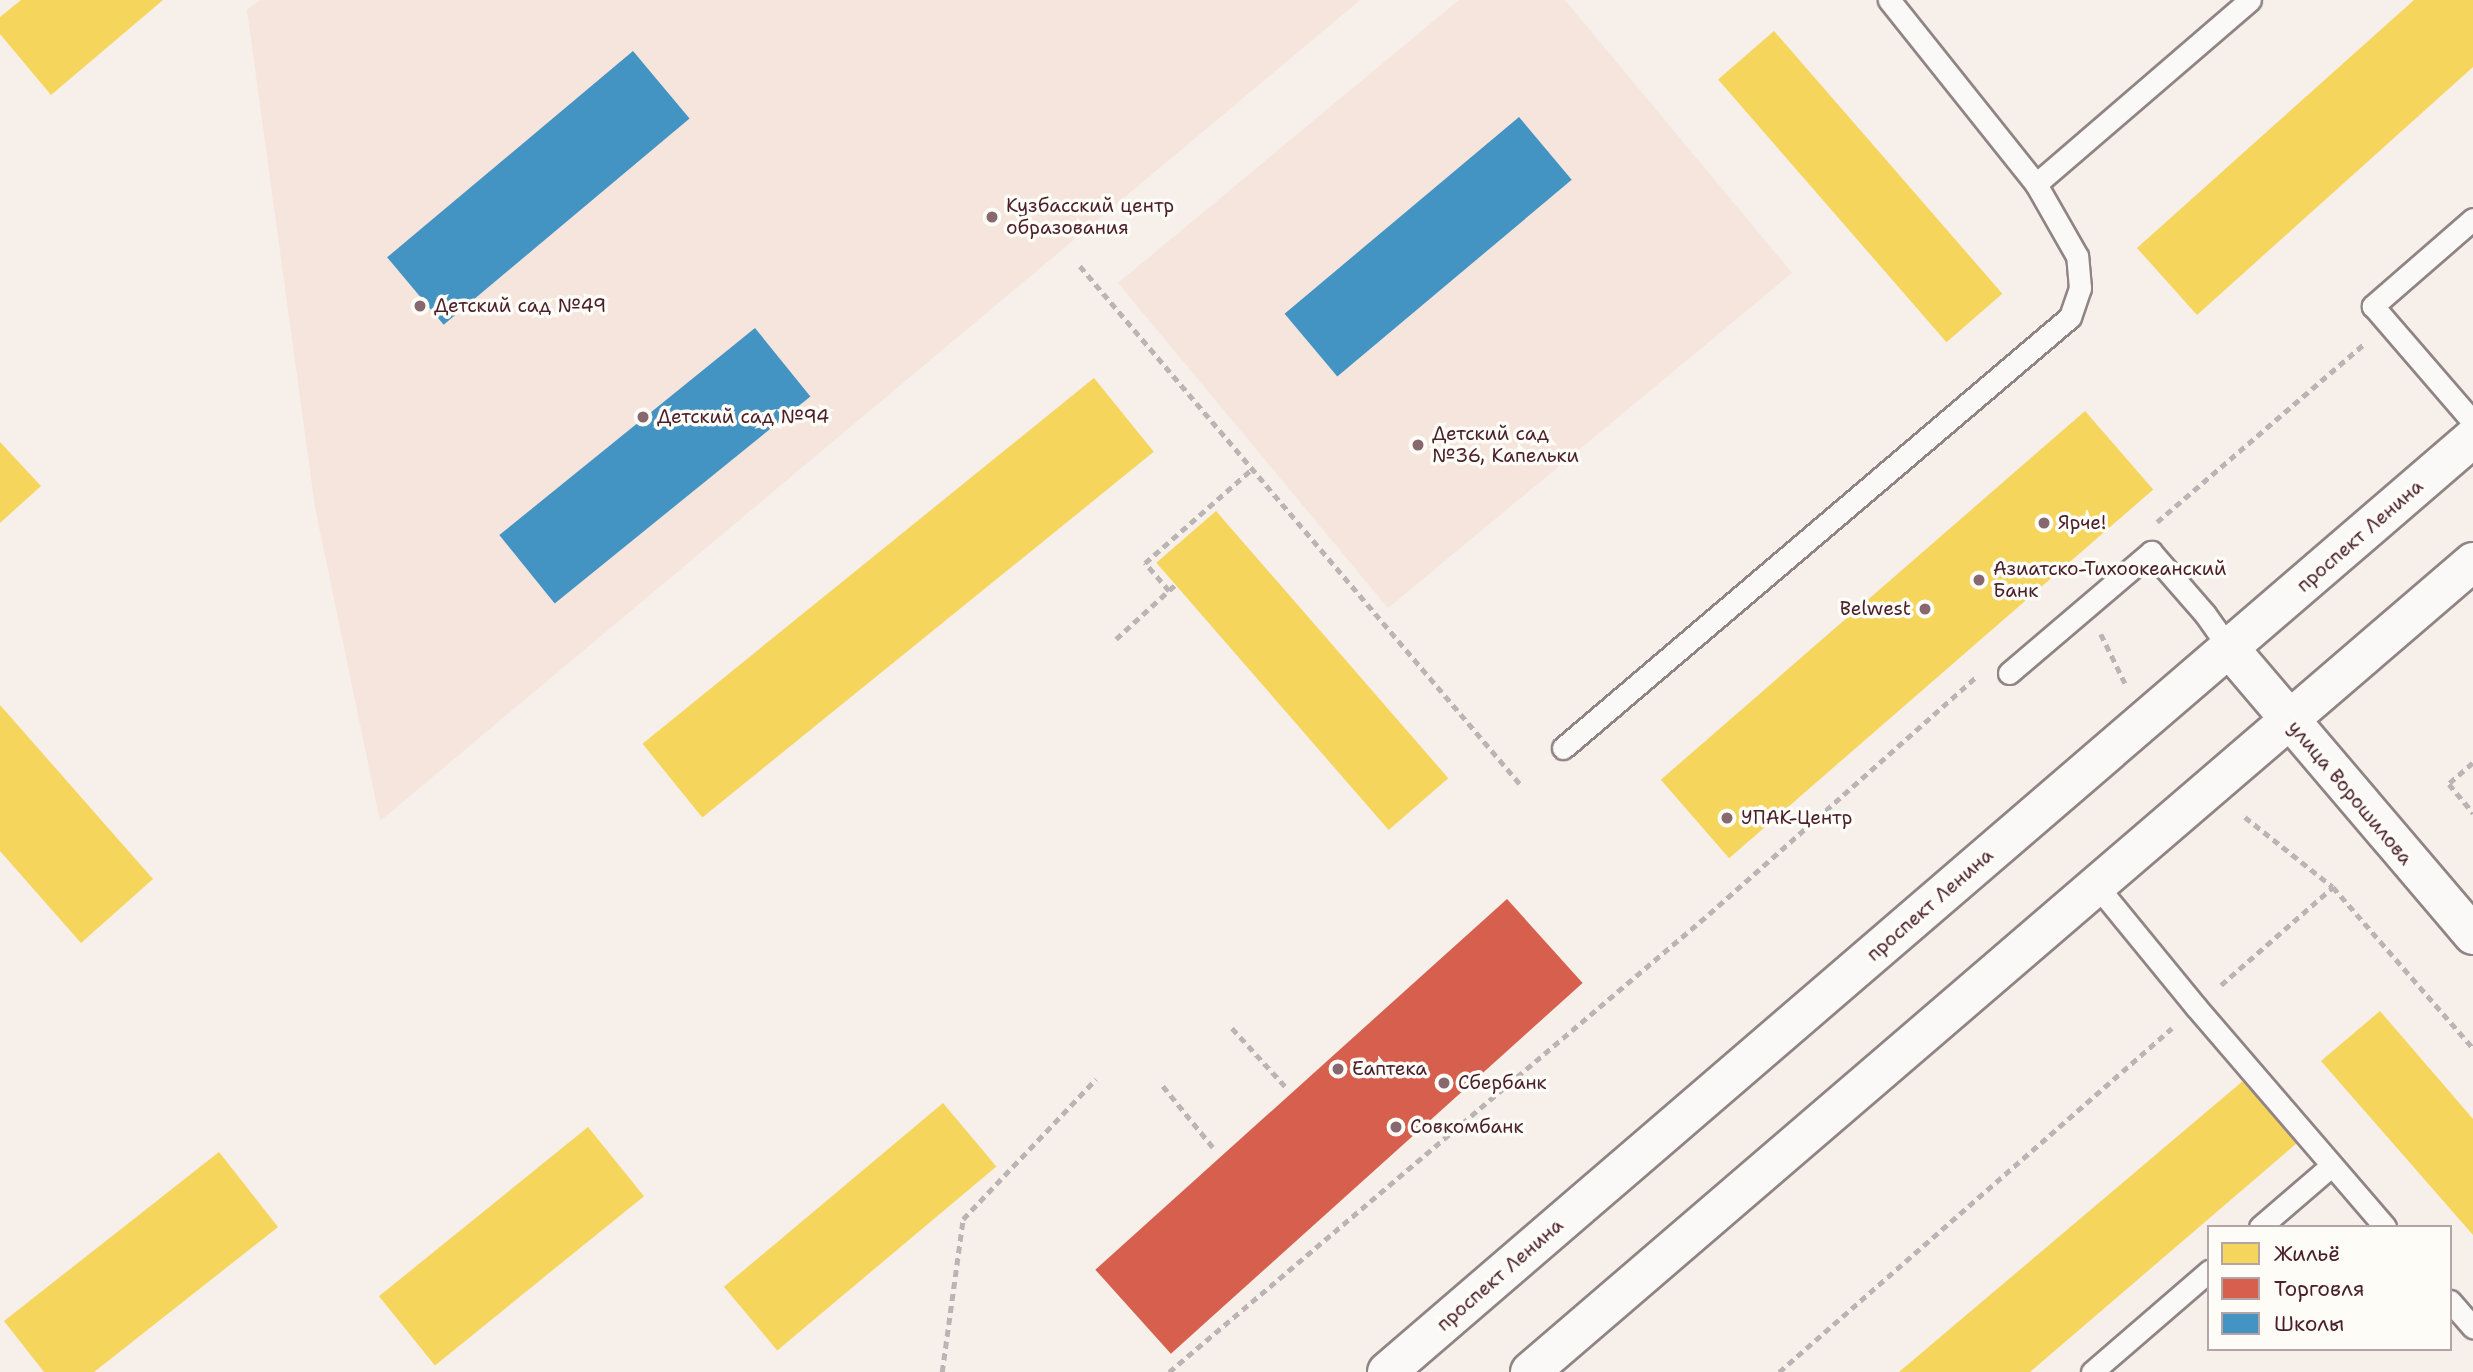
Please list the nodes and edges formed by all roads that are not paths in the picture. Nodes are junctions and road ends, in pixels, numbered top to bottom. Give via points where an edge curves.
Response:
1 (1889, 0) edge
2 (2250, 0) edge
3 (2036, 184) junction
4 (2473, 219) edge
5 (2473, 422) edge
6 (2473, 438) edge
7 (2473, 562) edge
8 (2229, 648) junction
9 (2008, 673) dead end
10 (2290, 722) junction
11 (1563, 748) dead end
12 (2097, 886) junction
13 (2473, 936) edge
14 (2331, 1166) junction
15 (2262, 1225) edge
16 (2383, 1225) edge
17 (2207, 1273) edge
18 (2452, 1303) edge
19 (2473, 1327) edge
20 (1387, 1372) edge
21 (1530, 1372) edge
22 (2092, 1372) edge

1 - 3 lane
2 - 3 lane
3 - 11 lane via 2077,256 2080,288 2070,317
4 - 5 lane via 2373,306
6 - 8 main road, проспект Ленина
7 - 10 main road
8 - 9 lane via 2151,552
8 - 10 main road, улица Ворошилова
8 - 20 main road, проспект Ленина
10 - 12 main road
10 - 13 main road, улица Ворошилова
12 - 14 lane
12 - 21 main road
14 - 15 lane
14 - 16 lane
17 - 22 lane
18 - 19 lane

